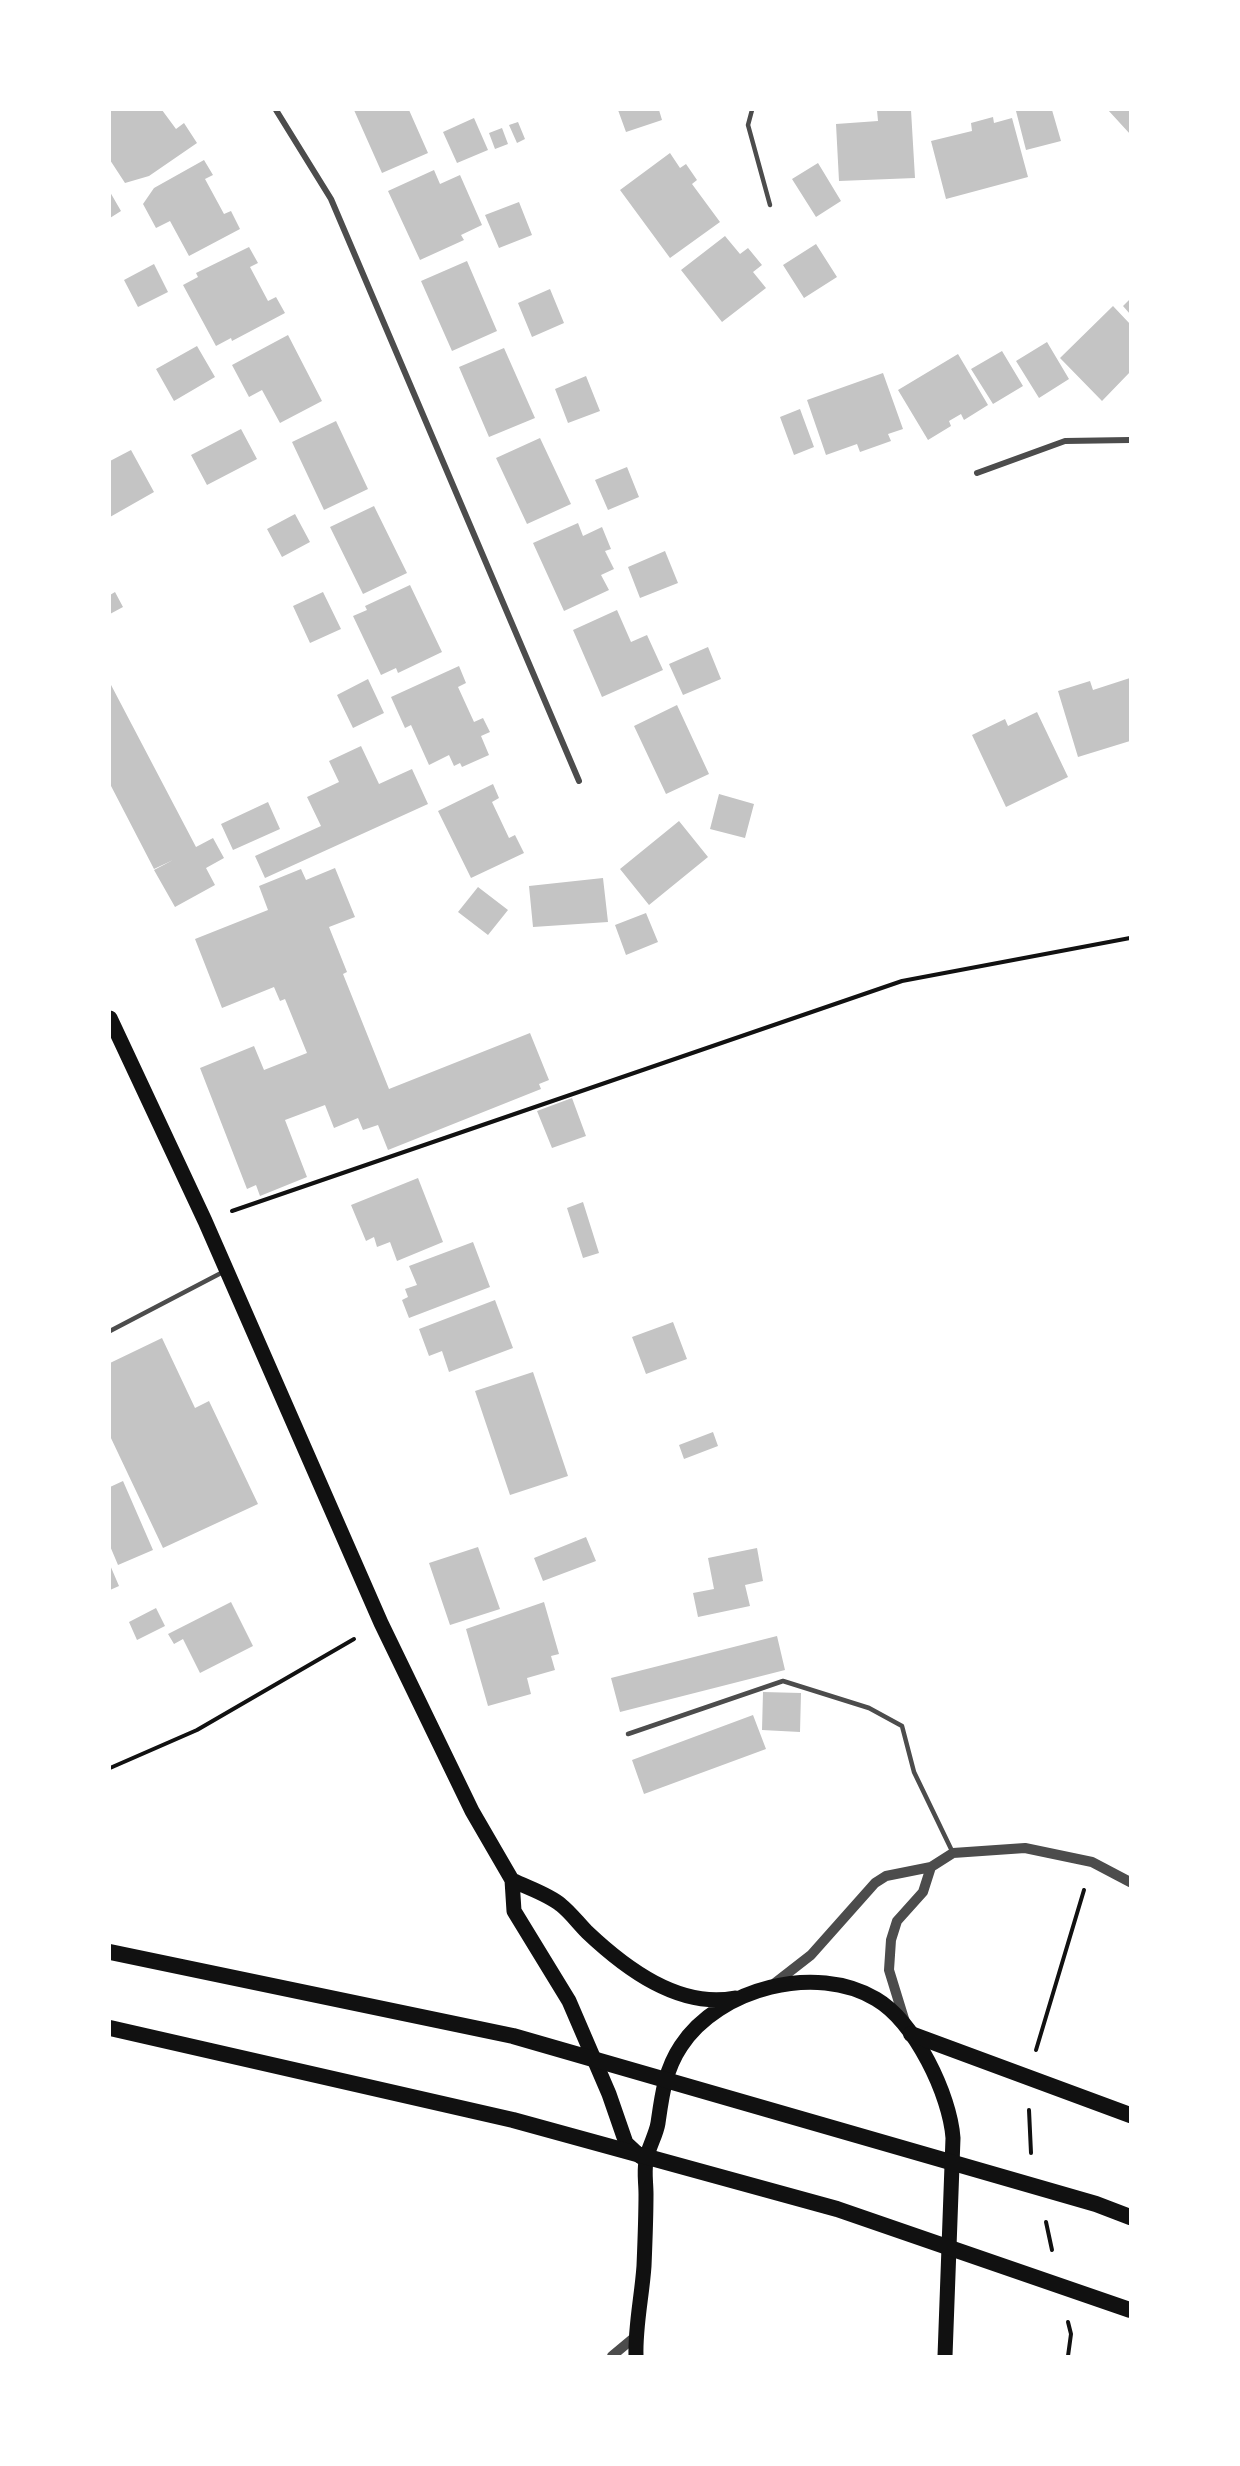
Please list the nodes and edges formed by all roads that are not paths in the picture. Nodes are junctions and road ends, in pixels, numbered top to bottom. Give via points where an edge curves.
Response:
1 (276, 110) edge
2 (752, 110) edge
3 (771, 205) dead end
4 (1131, 440) edge
5 (976, 473) dead end
6 (579, 781) dead end
7 (110, 1018) edge
8 (225, 1271) junction
9 (110, 1331) edge
10 (628, 1734) dead end
11 (953, 1852) junction
12 (931, 1867) junction
13 (513, 1880) junction
14 (1131, 1882) edge
15 (110, 1952) edge
16 (759, 1992) junction
17 (744, 1996) junction
18 (110, 2028) edge
19 (911, 2034) junction
20 (1131, 2115) edge
21 (646, 2161) junction
22 (1131, 2217) edge
23 (1131, 2310) edge
24 (636, 2336) junction
25 (612, 2356) edge
26 (636, 2356) edge
27 (945, 2356) edge

1 - 6 street via 331,199
2 - 3 lane via 748,125
4 - 5 street via 1065,441
7 - 8 main road
8 - 9 lane
8 - 13 main road via 381,1623 472,1812
10 - 11 lane via 783,1681 869,1708 902,1726 914,1772
11 - 12 street
11 - 14 street via 1025,1848 1092,1862
12 - 16 street via 886,1876 876,1883 801,1965
12 - 19 street via 923,1892 897,1921 889,1952 893,1988
13 - 17 main road via 561,1905 619,1960 664,1987 701,1999
13 - 21 main road via 514,1911 573,2010 626,2143
15 - 22 highway via 513,2036
16 - 17 main road
16 - 19 main road via 791,1983 824,1984 862,1992 887,2007
17 - 21 main road via 718,2011 687,2038 668,2070 658,2125
18 - 23 highway via 536,2126 837,2209
19 - 20 highway
19 - 27 main road via 934,2074 952,2123
21 - 24 main road via 644,2266
24 - 25 street
24 - 26 main road

